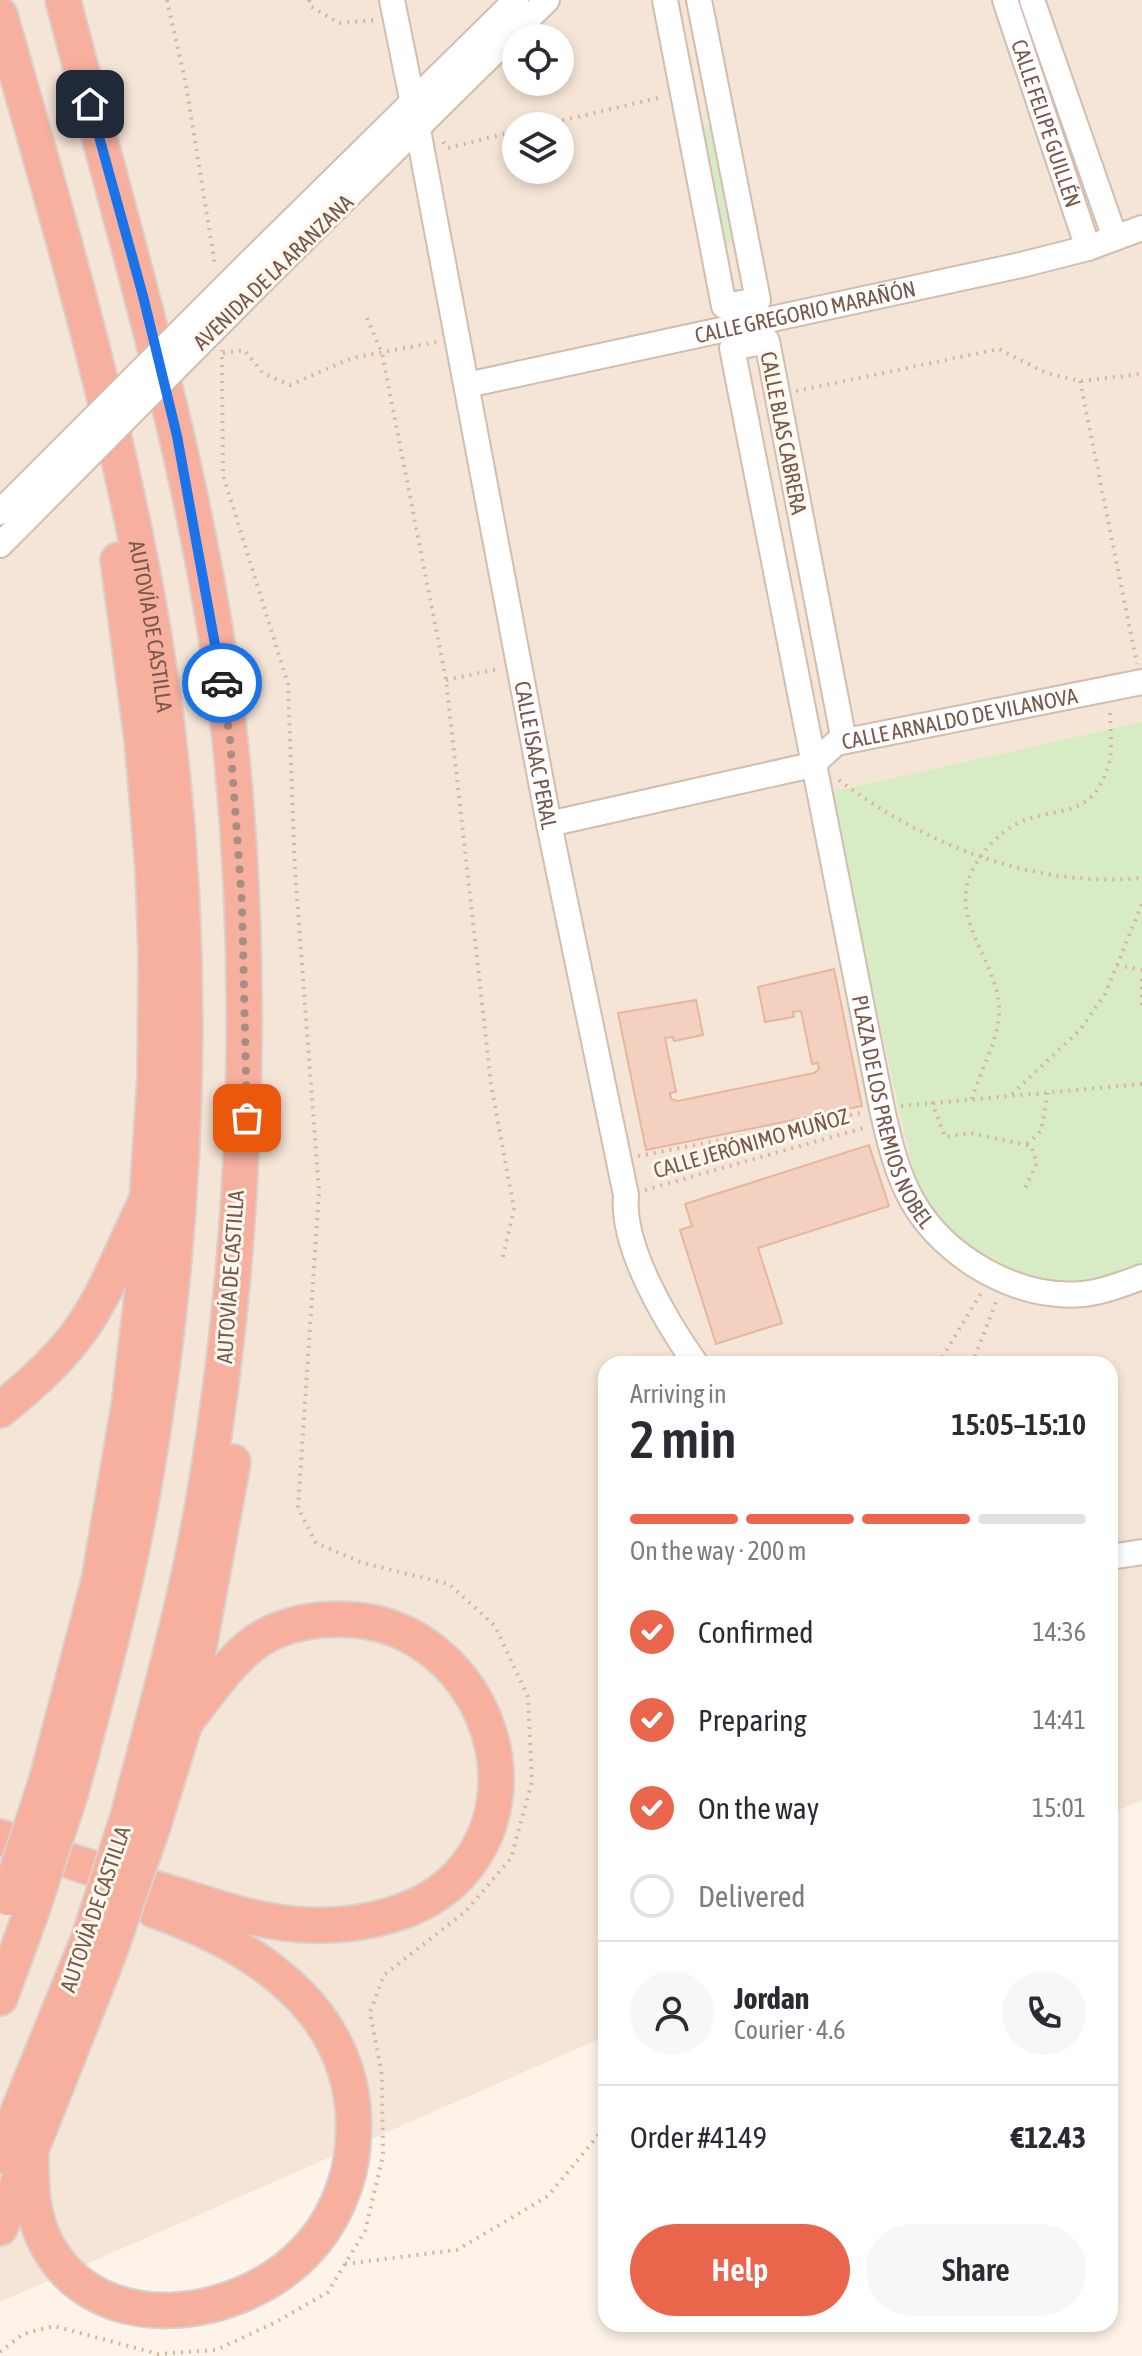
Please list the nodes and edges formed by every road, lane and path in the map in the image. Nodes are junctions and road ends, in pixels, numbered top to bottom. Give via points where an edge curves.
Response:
1 (63, 0) edge
2 (75, 0) edge
3 (167, 0) edge
4 (309, 0) edge
5 (516, 0) edge
6 (547, 0) edge
7 (665, 0) edge
8 (699, 0) edge
9 (1005, 0) edge
10 (1032, 0) edge
11 (394, 9) edge
12 (0, 15) edge
13 (0, 24) edge
14 (684, 92) junction
15 (422, 116) junction
16 (574, 118) edge
17 (502, 134) edge
18 (103, 156) junction
19 (1142, 228) edge
20 (1115, 238) junction
21 (1088, 248) junction
22 (217, 279) dead end
23 (367, 318) dead end
24 (221, 338) dead end
25 (459, 338) junction
26 (222, 353) junction
27 (382, 353) junction
28 (1142, 375) edge
29 (1080, 381) junction
30 (467, 385) junction
31 (777, 395) junction
32 (6, 529) edge
33 (521, 665) junction
34 (446, 680) junction
35 (1141, 682) edge
36 (1111, 688) junction
37 (840, 742) junction
38 (812, 765) junction
39 (549, 824) junction
40 (982, 856) junction
41 (1142, 878) edge
42 (1142, 904) edge
43 (1117, 965) junction
44 (1142, 970) edge
45 (1142, 979) edge
46 (1142, 1011) edge
47 (243, 1054) junction
48 (1142, 1084) edge
49 (1048, 1092) junction
50 (1010, 1095) junction
51 (972, 1099) junction
52 (932, 1102) junction
53 (884, 1116) junction
54 (1027, 1144) junction
55 (619, 1160) junction
56 (1024, 1190) dead end
57 (626, 1195) junction
58 (147, 1200) junction
59 (502, 1261) dead end
60 (998, 1277) junction
61 (1142, 1277) edge
62 (691, 1356) edge
63 (944, 1356) edge
64 (974, 1356) edge
65 (0, 1410) edge
66 (1142, 1552) edge
67 (1118, 1556) edge
68 (185, 1723) junction
69 (59, 1785) junction
70 (141, 1820) junction
71 (0, 1837) edge
72 (0, 1859) edge
73 (13, 1910) edge
74 (0, 1998) edge
75 (598, 2136) edge
76 (16, 2157) edge
77 (0, 2228) edge
78 (345, 2264) junction
79 (0, 2352) edge

1 - 18 highway, AUTOVÍA DE CASTILLA
2 - 18 highway
3 - 22 path
4 - 11 path via 310,6 339,23
5 - 15 street, AVENIDA DE LA ARANZANA
6 - 15 street, AVENIDA DE LA ARANZANA
7 - 14 street
8 - 14 street via 758,300 724,306
9 - 21 street, CALLE FELIPE GUILLÉN
10 - 20 street, CALLE FELIPE GUILLÉN
11 - 15 street, CALLE ISAAC PERAL
12 - 69 highway, AUTOVÍA DE CASTILLA via 85,316 128,500 168,751 183,920 183,1152 169,1316 125,1581
13 - 58 highway via 75,345 114,542 142,740 156,955
14 - 16 path
15 - 17 path via 448,148
15 - 25 street, CALLE ISAAC PERAL
15 - 32 street, AVENIDA DE LA ARANZANA, bridge via 256,271
18 - 47 highway, AUTOVÍA DE CASTILLA via 164,380 209,597 230,739 241,888
19 - 20 street, CALLE GREGORIO MARAÑÓN
20 - 21 street, CALLE GREGORIO MARAÑÓN
21 - 30 street, CALLE GREGORIO MARAÑÓN
23 - 27 path
24 - 26 path
25 - 27 path
25 - 30 street, CALLE ISAAC PERAL
26 - 27 path via 244,350 263,373 290,385 352,358
26 - 78 path via 223,475 288,684 295,871 319,1191 298,1508 316,1543 363,1563 449,1584 495,1626 528,1697 532,1782 511,1858 466,1911 384,1975 370,2012 382,2075 383,2156 365,2231
27 - 34 path
28 - 29 path
29 - 31 path via 1046,373 999,349
29 - 35 path
30 - 33 street, CALLE ISAAC PERAL
31 - 37 street, CALLE BLAS CABRERA
31 - 38 street, CALLE BLAS CABRERA via 767,341 732,348
33 - 34 path
33 - 39 street, CALLE ISAAC PERAL
34 - 59 path via 487,1054 514,1209
35 - 36 street, CALLE ARNALDO DE VILANOVA
36 - 37 street, CALLE ARNALDO DE VILANOVA
36 - 40 path via 1109,762 1089,798 1065,813 1019,823
37 - 38 street, CALLE ARNALDO DE VILANOVA
37 - 40 path via 837,779 912,829
38 - 39 street, CALLE ARNALDO DE VILANOVA
38 - 53 street, PLAZA DE LOS PREMIOS NOBEL
39 - 55 street, CALLE ISAAC PERAL
40 - 41 path via 1081,877
40 - 51 path via 971,871 968,917 996,995 998,1030
42 - 43 path
43 - 44 path
43 - 50 path via 1080,1030
45 - 46 path
47 - 68 highway via 254,1246 237,1436
47 - 70 highway, AUTOVÍA DE CASTILLA via 230,1324
48 - 49 path
49 - 50 path
49 - 54 path via 1041,1131
50 - 51 path
51 - 52 path
52 - 53 path
52 - 54 path via 945,1137 971,1133
53 - 55 path
53 - 57 path, CALLE JERÓNIMO MUÑOZ
53 - 60 street, PLAZA DE LOS PREMIOS NOBEL via 912,1201 957,1251
54 - 56 path via 1037,1163
55 - 57 street, CALLE ISAAC PERAL
57 - 62 street, CALLE ISAAC PERAL via 624,1213 643,1270
58 - 65 highway via 78,1334 46,1372
58 - 69 highway via 149,1238 129,1405
60 - 61 street, PLAZA DE LOS PREMIOS NOBEL via 1051,1293 1083,1294
60 - 63 path
60 - 64 path
66 - 67 street
68 - 70 highway
68 - 71 highway via 232,1664 258,1641 314,1620 376,1622 410,1634 435,1651 466,1684 492,1740 494,1804 473,1854 436,1894 405,1911 343,1923 306,1925 239,1914
69 - 73 highway, AUTOVÍA DE CASTILLA, bridge
70 - 76 highway, AUTOVÍA DE CASTILLA, bridge
72 - 76 highway via 189,1922 267,1966 296,1991 330,2034 351,2082 355,2117 353,2156 342,2193 305,2252 250,2292 188,2310 131,2307 87,2289 68,2274 48,2247
73 - 74 highway, AUTOVÍA DE CASTILLA
75 - 78 path via 548,2196 457,2250
76 - 77 highway, AUTOVÍA DE CASTILLA
78 - 79 path via 328,2292 216,2350 158,2354 54,2326 23,2334

